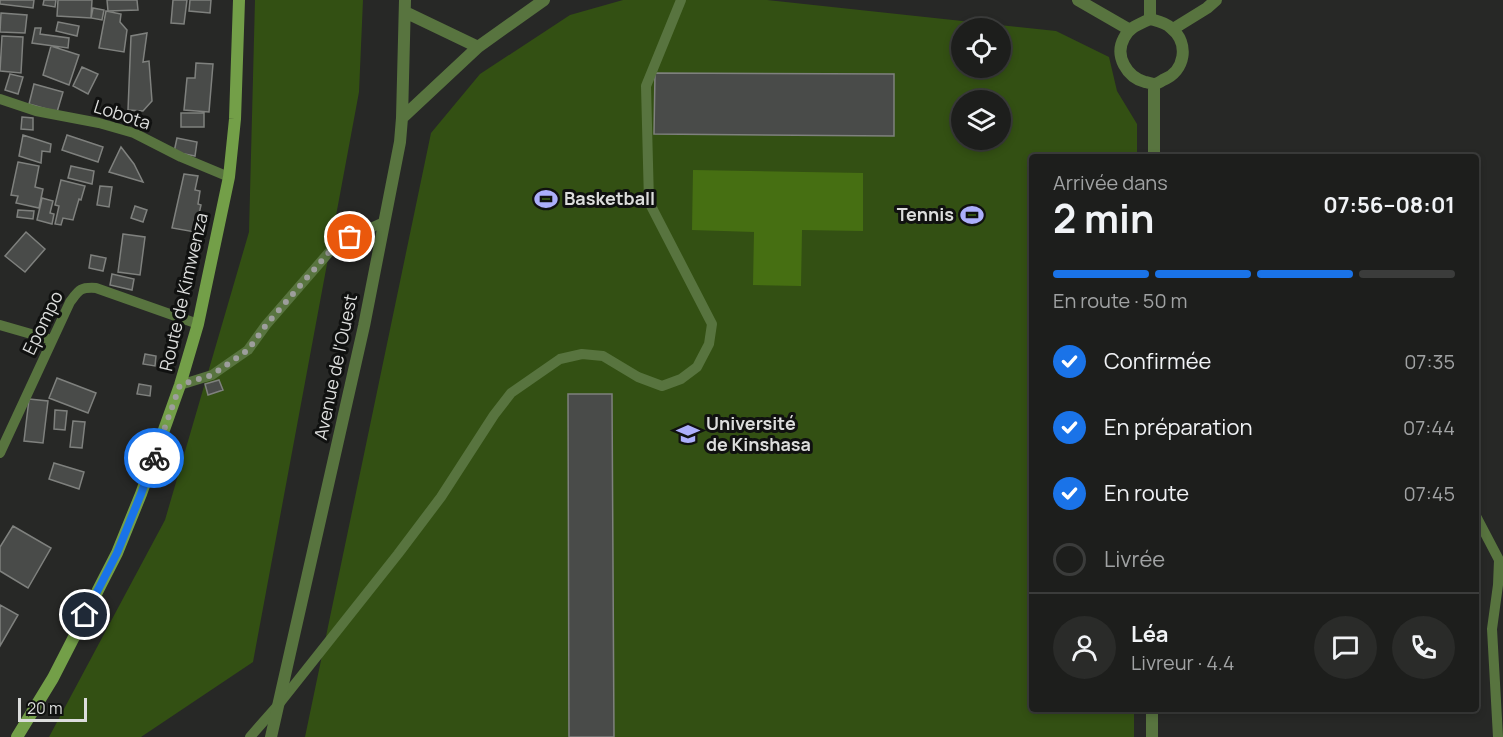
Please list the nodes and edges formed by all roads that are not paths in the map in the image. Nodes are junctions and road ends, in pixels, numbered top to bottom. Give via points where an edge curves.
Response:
1 (239, 0) edge
2 (544, 0) edge
3 (681, 0) edge
4 (1078, 0) edge
5 (1150, 0) edge
6 (1216, 0) edge
7 (405, 6) edge
8 (1150, 19) junction
9 (1173, 29) junction
10 (1130, 30) junction
11 (478, 47) junction
12 (1154, 84) junction
13 (0, 99) edge
14 (402, 118) junction
15 (1154, 154) edge
16 (229, 177) junction
17 (384, 222) junction
18 (198, 324) junction
19 (0, 325) edge
20 (52, 340) junction
21 (180, 385) junction
22 (0, 453) edge
23 (1479, 522) edge
24 (279, 704) junction
25 (1152, 712) edge
26 (17, 737) edge
27 (250, 737) edge
28 (271, 737) edge
29 (1152, 737) edge
30 (1498, 737) edge

1 - 16 street, Route de Kimwenza
2 - 11 street
3 - 24 lane via 646,86 649,202 712,324 709,344 697,367 662,386 603,356 582,354 560,359 511,393 420,526
4 - 10 street
5 - 8 street
6 - 9 street
7 - 11 street
7 - 14 street, Avenue de l'Ouest
8 - 9 street
8 - 10 street
9 - 12 street via 1180,38 1182,60 1177,71
10 - 12 street via 1121,47 1124,66 1139,80
11 - 14 street
12 - 15 street
13 - 16 lane, Lobota via 134,133
14 - 17 street, Avenue de l'Ouest
16 - 18 street, Route de Kimwenza
17 - 21 lane via 339,242 248,350 212,375
17 - 24 street, Avenue de l'Ouest
18 - 20 lane, Epompo via 85,287 70,302
18 - 21 street, Route de Kimwenza
19 - 20 lane
20 - 22 lane, Epompo
21 - 26 street, Route de Kimwenza via 117,553
23 - 30 lane via 1499,560 1492,628
24 - 27 lane
24 - 28 street, Avenue de l'Ouest
25 - 29 street

